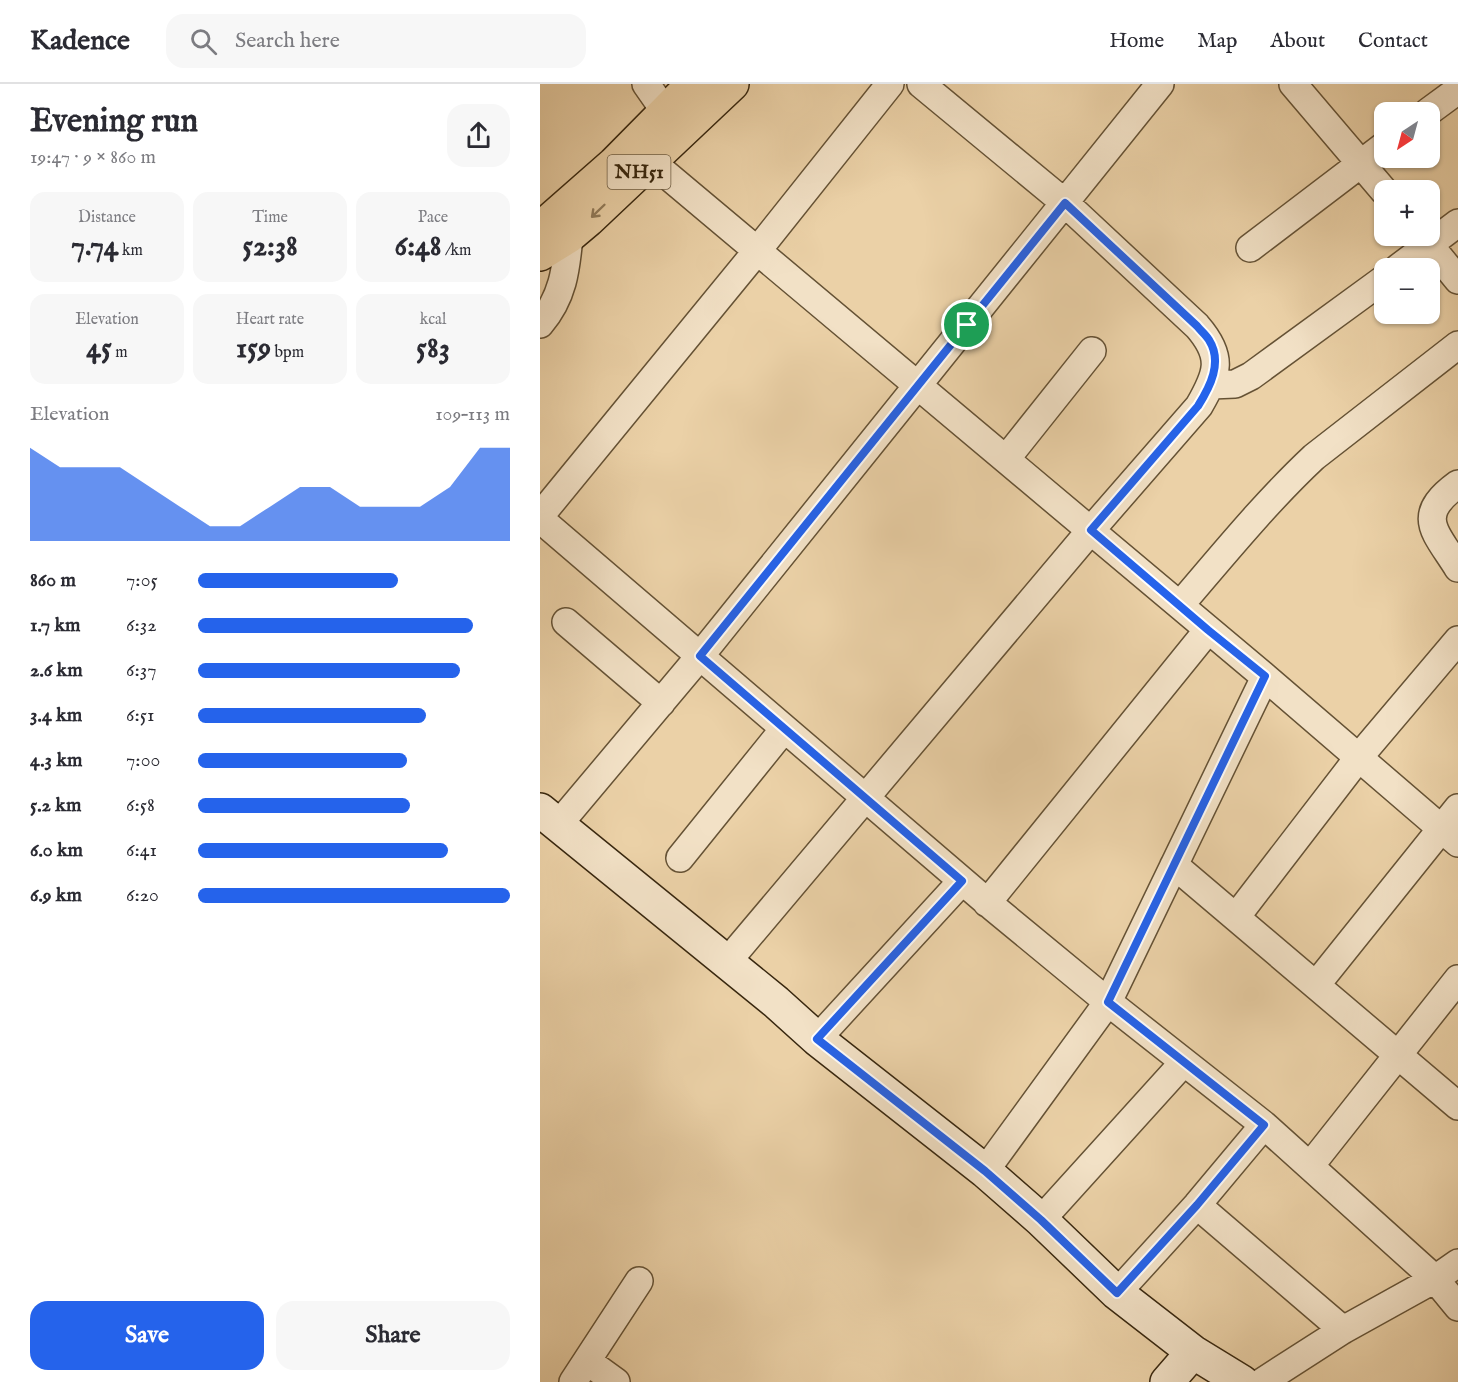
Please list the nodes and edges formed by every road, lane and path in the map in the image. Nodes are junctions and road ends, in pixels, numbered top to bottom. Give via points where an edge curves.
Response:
1 (646, 84) edge
2 (693, 84) edge
3 (732, 84) edge
4 (890, 84) edge
5 (921, 84) edge
6 (1160, 84) edge
7 (1293, 84) edge
8 (1458, 90) edge
9 (1440, 103) edge
10 (672, 122) junction
11 (641, 153) junction
12 (1374, 154) edge
13 (1361, 164) junction
14 (1375, 180) edge
15 (1065, 203) junction
16 (1458, 223) edge
17 (554, 233) edge
18 (1440, 233) edge
19 (1420, 246) edge
20 (1431, 246) edge
21 (1250, 248) dead end
22 (757, 252) junction
23 (540, 254) edge
24 (1408, 258) edge
25 (1458, 280) edge
26 (1374, 286) edge
27 (540, 324) edge
28 (1458, 345) edge
29 (1092, 351) dead end
30 (1211, 385) junction
31 (919, 386) junction
32 (1006, 459) junction
33 (1458, 484) edge
34 (540, 518) edge
35 (1091, 530) junction
36 (1458, 568) edge
37 (1180, 605) junction
38 (566, 622) dead end
39 (1208, 630) junction
40 (1458, 640) edge
41 (700, 656) junction
42 (1265, 676) junction
43 (661, 703) junction
44 (784, 729) junction
45 (1359, 757) junction
46 (866, 798) junction
47 (549, 818) edge
48 (1453, 827) edge
49 (680, 858) dead end
50 (1174, 865) junction
51 (962, 881) junction
52 (987, 903) junction
53 (1236, 917) junction
54 (727, 962) junction
55 (1458, 980) edge
56 (1316, 985) junction
57 (1108, 1002) junction
58 (817, 1039) junction
59 (1397, 1055) junction
60 (1184, 1062) junction
61 (1458, 1106) edge
62 (1264, 1125) junction
63 (1310, 1166) junction
64 (985, 1171) junction
65 (1197, 1205) junction
66 (1041, 1220) junction
67 (1458, 1263) edge
68 (1435, 1279) junction
69 (639, 1281) dead end
70 (1117, 1293) junction
71 (1458, 1307) edge
72 (1343, 1330) junction
73 (1193, 1352) junction
74 (580, 1372) edge
75 (616, 1382) edge
76 (1167, 1382) edge
77 (1242, 1382) edge
78 (1262, 1382) edge

1 - 10 street
2 - 10 highway, NH51
3 - 10 highway, NH51
4 - 22 street
5 - 15 street
6 - 15 street
7 - 13 street
8 - 9 street
10 - 11 highway, NH51
11 - 17 highway, NH51
11 - 22 street
12 - 13 street
13 - 14 street
13 - 21 street
15 - 30 street via 1210,341 1216,362
15 - 31 street
16 - 18 street
17 - 23 highway, NH51
17 - 27 street via 565,275 557,298
19 - 24 street
20 - 25 street
22 - 31 street
22 - 34 street
26 - 30 street via 1251,376 1235,384
28 - 37 street via 1296,474
29 - 32 street
30 - 35 street via 1198,406
31 - 32 street
31 - 41 street
32 - 35 street
33 - 36 street via 1436,503 1432,516 1434,530
34 - 41 street
35 - 37 street
35 - 46 street
37 - 39 street
38 - 43 street
39 - 42 street
39 - 52 street
40 - 45 street
41 - 43 street
41 - 44 street
42 - 45 street
42 - 50 street
43 - 47 street
44 - 46 street
44 - 49 street
45 - 48 street
45 - 53 street
46 - 51 street
46 - 54 street
47 - 54 street
48 - 56 street
50 - 53 street
50 - 57 street
51 - 52 street
51 - 58 street
52 - 57 street
53 - 56 street
54 - 58 street
55 - 59 street
56 - 59 street
57 - 60 street
57 - 64 street
58 - 64 street
59 - 61 street
59 - 63 street
60 - 62 street
60 - 66 street
62 - 63 street
62 - 65 street
63 - 68 street
64 - 66 street
65 - 70 street
65 - 72 street
66 - 70 street
67 - 68 street
68 - 71 street
68 - 72 street
69 - 74 street
70 - 73 street
72 - 78 street
73 - 76 street
73 - 77 street
74 - 75 street

